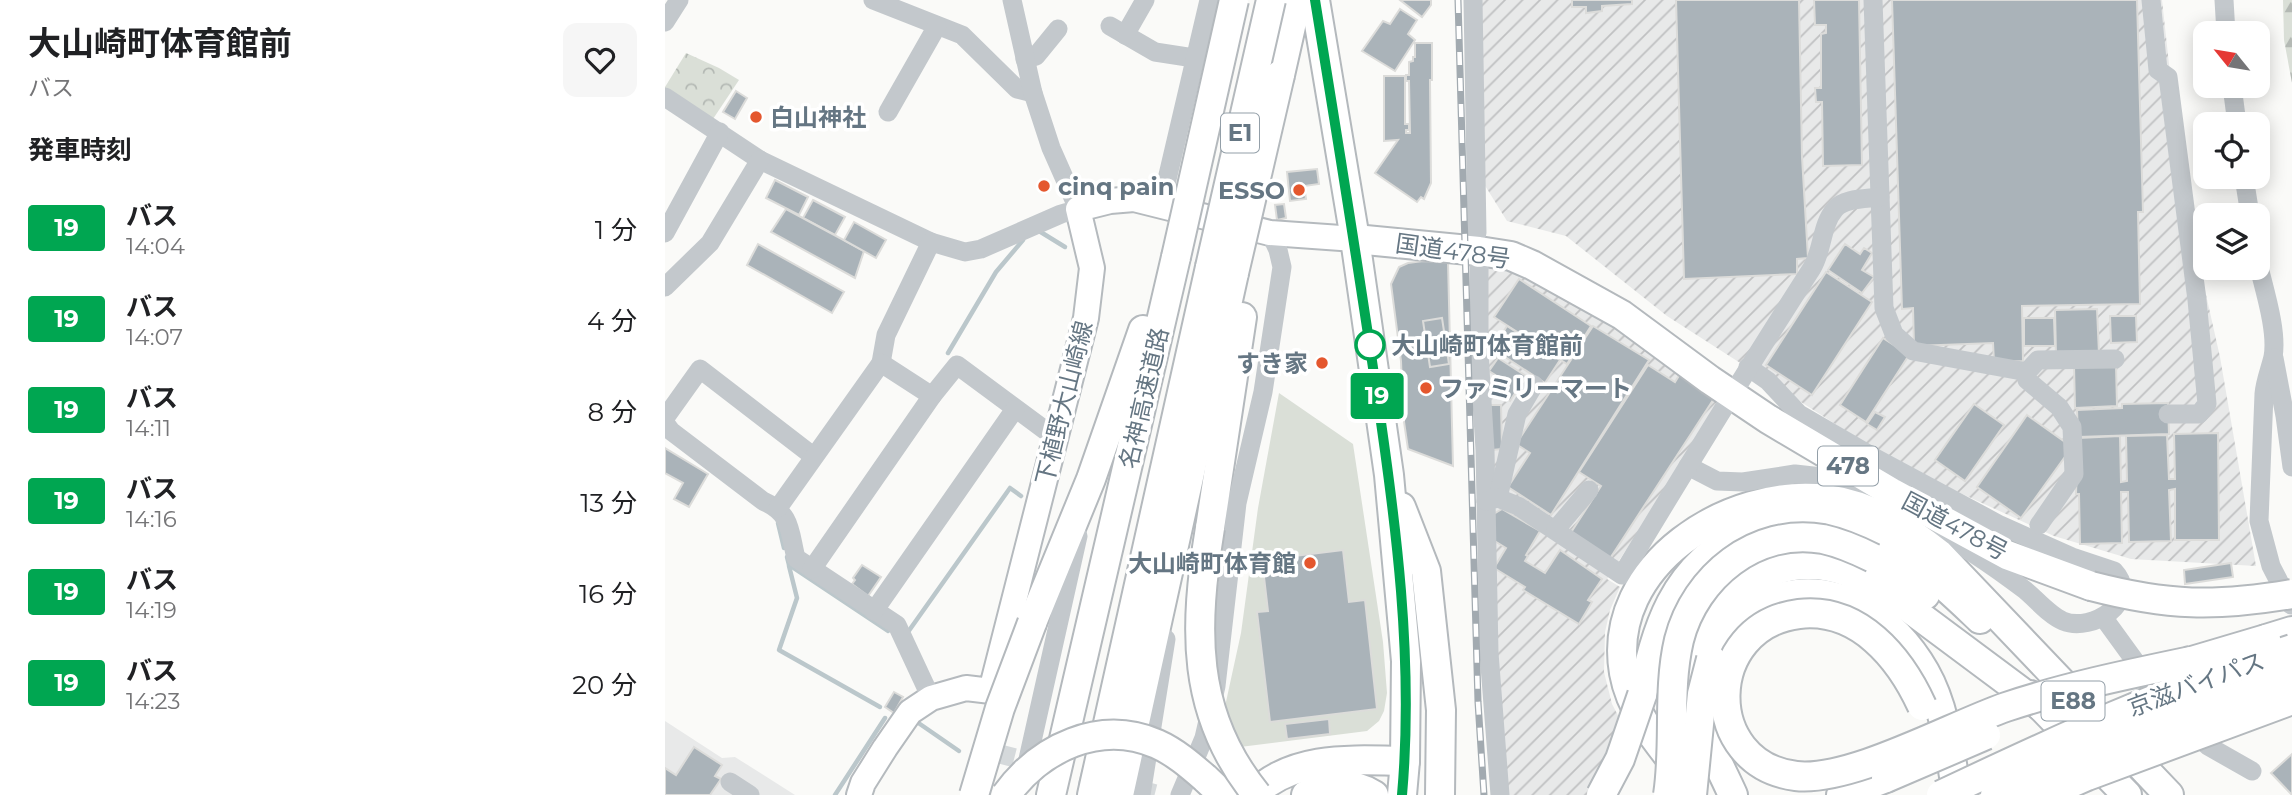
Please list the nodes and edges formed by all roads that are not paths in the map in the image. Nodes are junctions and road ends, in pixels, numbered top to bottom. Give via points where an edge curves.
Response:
1 (873, 0) edge
2 (1012, 0) edge
3 (1145, 0) edge
4 (1209, 0) edge
5 (1234, 0) edge
6 (1271, 0) edge
7 (1297, 0) edge
8 (1315, 0) edge
9 (1473, 0) edge
10 (1873, 0) edge
11 (2151, 0) edge
12 (2224, 0) edge
13 (2225, 21) edge
14 (937, 26) junction
15 (1058, 29) dead end
16 (1194, 58) junction
17 (1025, 59) junction
18 (1033, 93) junction
19 (665, 97) edge
20 (888, 112) dead end
21 (720, 132) junction
22 (760, 160) junction
23 (1880, 197) junction
24 (1160, 205) junction
25 (1078, 209) junction
26 (665, 233) edge
27 (1270, 233) junction
28 (1314, 236) junction
29 (1355, 239) junction
30 (931, 242) junction
31 (1478, 242) junction
32 (1177, 257) junction
33 (1282, 267) junction
34 (1231, 272) junction
35 (2262, 280) edge
36 (665, 286) edge
37 (2275, 345) junction
38 (2115, 359) dead end
39 (881, 363) junction
40 (1748, 367) junction
41 (2027, 372) junction
42 (1534, 385) dead end
43 (1731, 394) junction
44 (932, 396) junction
45 (1015, 409) junction
46 (2168, 414) dead end
47 (665, 421) edge
48 (1202, 421) junction
49 (1057, 439) junction
50 (813, 456) junction
51 (1688, 466) junction
52 (2292, 467) edge
53 (1389, 475) junction
54 (1091, 479) junction
55 (1589, 490) dead end
56 (1492, 500) junction
57 (778, 508) junction
58 (2039, 525) dead end
59 (1556, 529) junction
60 (1880, 551) junction
61 (812, 569) junction
62 (2292, 594) edge
63 (1962, 602) junction
64 (2292, 608) edge
65 (874, 611) junction
66 (2103, 617) junction
67 (2292, 631) edge
68 (2292, 649) edge
69 (2191, 660) junction
70 (2292, 677) edge
71 (2060, 679) junction
72 (991, 691) junction
73 (1642, 695) junction
74 (931, 698) junction
75 (2292, 699) edge
76 (2043, 708) junction
77 (996, 753) tunnel mouth
78 (1405, 761) junction
79 (2252, 771) dead end
80 (730, 782) dead end
81 (1216, 789) edge
82 (1949, 794) edge
83 (750, 795) edge
84 (859, 795) edge
85 (974, 795) edge
86 (1006, 795) edge
87 (1020, 795) edge
88 (1051, 795) edge
89 (1092, 795) edge
90 (1119, 795) edge
91 (1140, 795) edge
92 (1180, 795) edge
93 (1255, 795) edge
94 (1306, 795) edge
95 (1374, 795) edge
96 (1402, 795) edge
97 (1440, 795) edge
98 (1500, 795) edge
99 (1601, 795) edge
100 (1609, 795) edge
101 (1668, 795) edge
102 (1692, 795) edge
103 (1699, 795) edge
104 (1733, 795) edge
105 (1840, 795) edge
106 (1995, 795) edge
107 (2044, 795) edge
108 (2127, 795) edge
109 (2149, 795) edge
110 (2169, 795) edge

1 - 14 street
2 - 17 street
3 - 16 street via 1117,31 1155,52
4 - 16 street
5 - 32 highway, 名神高速道路 / E1, bridge
6 - 34 highway, 名神高速道路 / E1, bridge
7 - 34 highway, bridge
8 - 29 highway
9 - 31 street
10 - 23 street
11 - 46 street via 2158,70 2168,77 2207,404 2199,414
12 - 13 street
14 - 18 street via 962,35 1017,89
14 - 20 street
15 - 17 street via 1036,56
16 - 24 street
17 - 18 street
18 - 25 street
19 - 21 street
21 - 22 street
21 - 26 street
22 - 30 street
22 - 36 street via 710,243
23 - 40 street via 1835,208 1816,261
23 - 41 street via 1884,308 1894,334 1913,351
24 - 25 main road via 1134,199
24 - 27 main road
25 - 30 street via 981,250 965,252
25 - 49 main road, 下植野大山崎線 via 1092,268 1090,292
27 - 28 main road
27 - 33 street
28 - 29 main road
28 - 33 street
29 - 31 highway, 国道478号 / 478
29 - 53 highway
30 - 39 street via 886,335
31 - 43 highway, 国道478号 / 478 via 1532,265 1622,315
31 - 56 street via 1479,353
32 - 54 highway via 1144,327
32 - 88 highway, 名神高速道路 / E1
33 - 92 street via 1263,392 1237,503 1216,686 1204,738
34 - 48 highway, 名神高速道路 / E1
34 - 89 highway, 名神高速道路 / E1
34 - 93 highway, bridge via 1199,641 1205,694 1222,741
35 - 37 street
37 - 52 street
37 - 64 street via 2264,394 2259,521 2271,566
38 - 41 street via 2038,360
39 - 44 street
39 - 50 street
40 - 43 street
40 - 66 street via 1799,414 1868,454 2000,526 2114,571 2121,589 2118,604
41 - 58 street via 2027,380 2059,407 2072,427 2074,474
42 - 56 street via 1517,414
43 - 51 street
43 - 62 highway, 国道478号 / 478, bridge via 1879,485 2007,555 2091,586 2157,601 2197,604 2240,603
44 - 45 street via 957,365
44 - 61 street
45 - 49 street
45 - 65 street
47 - 50 street via 700,369
47 - 57 street via 671,431
48 - 90 highway, 名神高速道路 / E1
48 - 91 street, 名神高速道路 / E1
49 - 72 main road, 下植野大山崎線
50 - 57 street
51 - 59 street via 1622,575
51 - 66 street via 1717,481 1795,474 1822,477 1939,533 2026,591 2060,620 2073,624
53 - 78 highway via 1406,662
53 - 97 highway via 1426,571 1441,710
54 - 85 highway, bridge via 1031,623
54 - 87 street, 名神高速道路
55 - 59 street
56 - 59 street via 1518,506
56 - 98 street via 1489,653
57 - 61 street via 796,558
60 - 63 highway
60 - 73 highway via 1857,528 1820,519 1772,522 1735,536 1697,566 1671,604 1654,644
60 - 76 highway
60 - 101 highway, bridge via 1792,538 1739,556 1707,585 1694,602 1679,641
61 - 65 street
63 - 71 highway
63 - 109 highway
65 - 74 street via 897,625
66 - 79 street via 2180,722 2208,746
67 - 69 highway, E88, bridge
68 - 82 highway, 京滋バイパス / E88, bridge via 2059,738
69 - 82 highway, bridge via 2026,701 2005,708 1933,736 1921,741 1886,755 1855,767 1810,777 1775,770 1751,754 1734,734 1724,702 1727,676 1737,653 1759,629 1798,614 1839,619 1871,636 1900,666 1922,706 1928,726 1931,739 1934,752 1937,765
69 - 105 highway, E88, bridge via 2047,710
70 - 106 highway, 京滋バイパス / E88, bridge via 2167,722
71 - 103 highway via 1939,554 1899,525 1874,512 1825,499 1754,504 1694,532 1651,572 1626,623 1622,656 1628,688 1657,744
71 - 110 highway
72 - 74 main road via 966,688
72 - 77 street via 975,748
73 - 99 highway, bridge via 1621,759
73 - 100 highway, bridge via 1624,762
74 - 84 main road via 911,712
75 - 107 highway, bridge
76 - 104 highway via 1868,580 1811,565 1772,571 1725,602 1698,651 1697,706
76 - 108 highway
78 - 93 highway via 1301,766 1263,785
78 - 96 highway
80 - 83 street
81 - 86 highway, bridge via 1155,743 1097,736 1046,755
82 - 102 highway, bridge via 1945,724 1938,700 1912,652 1875,615 1851,601 1815,592 1770,599 1733,624 1721,640 1702,694
94 - 95 highway via 1333,785 1351,785

